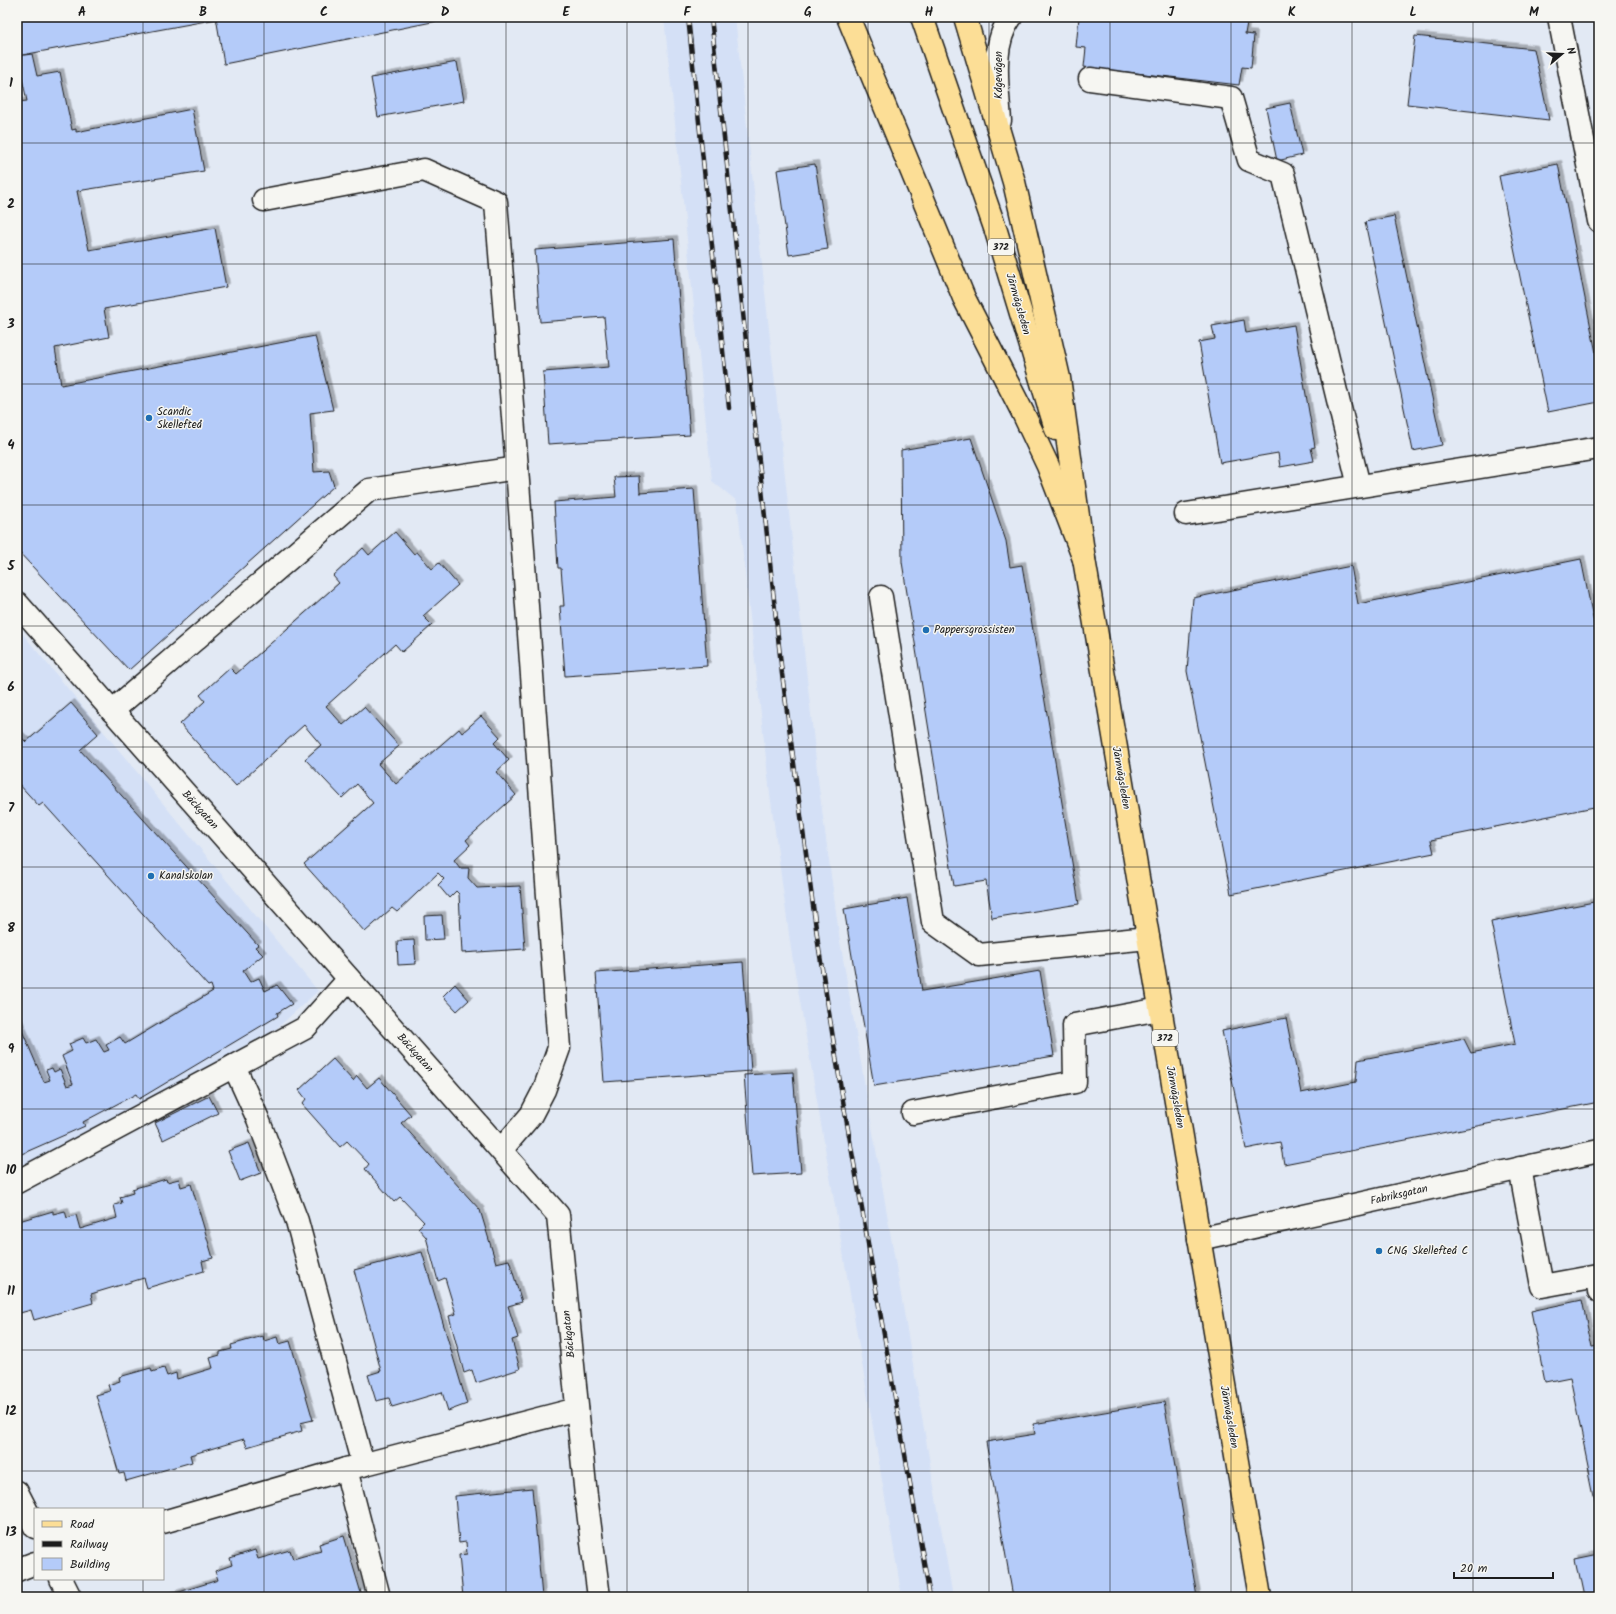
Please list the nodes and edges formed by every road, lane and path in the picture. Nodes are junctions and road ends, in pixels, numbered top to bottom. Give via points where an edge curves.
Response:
1 (848, 17) edge
2 (922, 17) edge
3 (965, 17) edge
4 (1010, 17) edge
5 (1559, 17) edge
6 (1090, 80) dead end
7 (1001, 136) junction
8 (264, 200) dead end
9 (1599, 221) edge
10 (1599, 448) edge
11 (517, 468) junction
12 (1073, 479) junction
13 (1359, 486) junction
14 (1186, 514) dead end
15 (1084, 559) junction
16 (881, 597) dead end
17 (17, 603) edge
18 (112, 711) junction
19 (1148, 938) junction
20 (349, 979) junction
21 (1160, 1009) junction
22 (234, 1066) junction
23 (913, 1113) dead end
24 (501, 1150) junction
25 (1599, 1151) edge
26 (1520, 1168) junction
27 (17, 1182) edge
28 (1199, 1239) junction
29 (1599, 1291) edge
30 (577, 1409) junction
31 (354, 1467) junction
32 (17, 1492) edge
33 (164, 1522) edge
34 (34, 1525) edge
35 (34, 1563) edge
36 (17, 1570) edge
37 (62, 1580) edge
38 (70, 1597) edge
39 (379, 1597) edge
40 (599, 1597) edge
41 (1260, 1597) edge

1 - 15 main road via 964,298 1045,459
2 - 12 main road, Järnvägsleden / 372 via 996,231
3 - 7 main road, Järnvägsleden
4 - 7 street, Kågevägen via 1005,24 1000,43 997,70
5 - 9 street
6 - 13 street via 1231,98 1249,160 1283,174
7 - 12 main road, Järnvägsleden via 1059,378
8 - 11 street via 424,170 496,202
10 - 13 street
11 - 18 street via 369,490
11 - 24 street via 559,1048 544,1090 531,1115
12 - 15 main road, Järnvägsleden / 372
13 - 14 street
15 - 19 main road, Järnvägsleden / 372
16 - 19 street via 933,922 979,955
17 - 18 street, Bäckgatan
18 - 20 street, Bäckgatan
19 - 21 main road, Järnvägsleden / 372
20 - 22 street via 305,1028
20 - 24 street, Bäckgatan
21 - 23 street via 1074,1025 1075,1082
21 - 28 main road, Järnvägsleden / 372
22 - 27 street
22 - 31 street via 258,1119 297,1220
24 - 30 street, Bäckgatan via 558,1215
25 - 26 street, Fabriksgatan
26 - 28 street, Fabriksgatan
26 - 29 street via 1542,1286 1597,1276
28 - 41 main road, Järnvägsleden / 372
30 - 31 street
30 - 40 street, Bäckgatan
31 - 33 street
31 - 39 street
32 - 34 street
35 - 36 street
37 - 38 street

